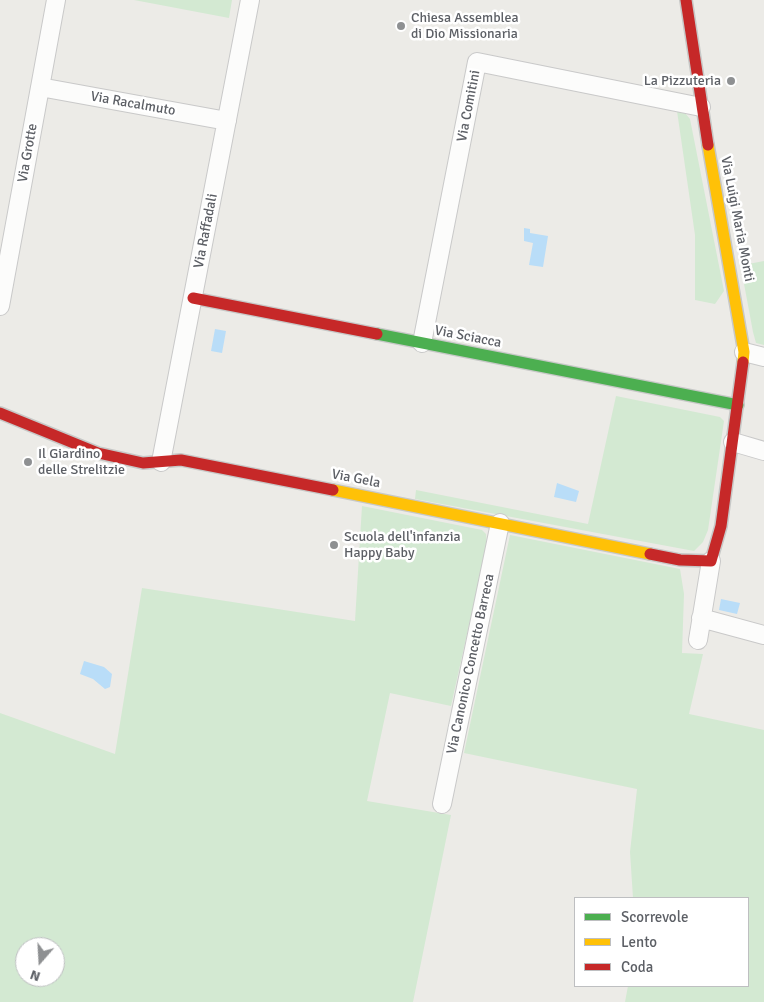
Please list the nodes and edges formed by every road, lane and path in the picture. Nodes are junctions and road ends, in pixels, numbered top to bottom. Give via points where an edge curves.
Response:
1 (56, 0) edge
2 (250, 0) edge
3 (686, 0) edge
4 (40, 86) junction
5 (700, 107) junction
6 (227, 121) junction
7 (193, 298) junction
8 (0, 306) edge
9 (422, 343) junction
10 (744, 352) junction
11 (764, 357) edge
12 (738, 405) junction
13 (0, 413) edge
14 (733, 442) junction
15 (764, 451) edge
16 (161, 462) junction
17 (500, 523) junction
18 (711, 561) junction
19 (701, 618) junction
20 (764, 635) edge
21 (698, 640) dead end
22 (442, 804) dead end

1 - 4 street, Via Grotte
2 - 6 street, Via Raffadali
3 - 5 street, Via Luigi Maria Monti
4 - 6 street, Via Racalmuto
4 - 8 street, Via Grotte
5 - 9 street, Via Comitini via 477,62
5 - 10 street, Via Luigi Maria Monti
6 - 7 street, Via Raffadali
7 - 9 street, Via Sciacca
7 - 16 street, Via Raffadali
9 - 12 street, Via Sciacca
10 - 11 street
10 - 12 street, Via Luigi Maria Monti
12 - 14 street, Via Luigi Maria Monti
13 - 16 street, Via Gela via 98,453 143,463
14 - 15 street
14 - 18 street, Via Luigi Maria Monti via 721,526
16 - 17 street, Via Gela via 181,460
17 - 18 street, Via Gela via 680,560
17 - 22 street, Via Canonico Concetto Barreca
18 - 19 street
19 - 20 street
19 - 21 street

